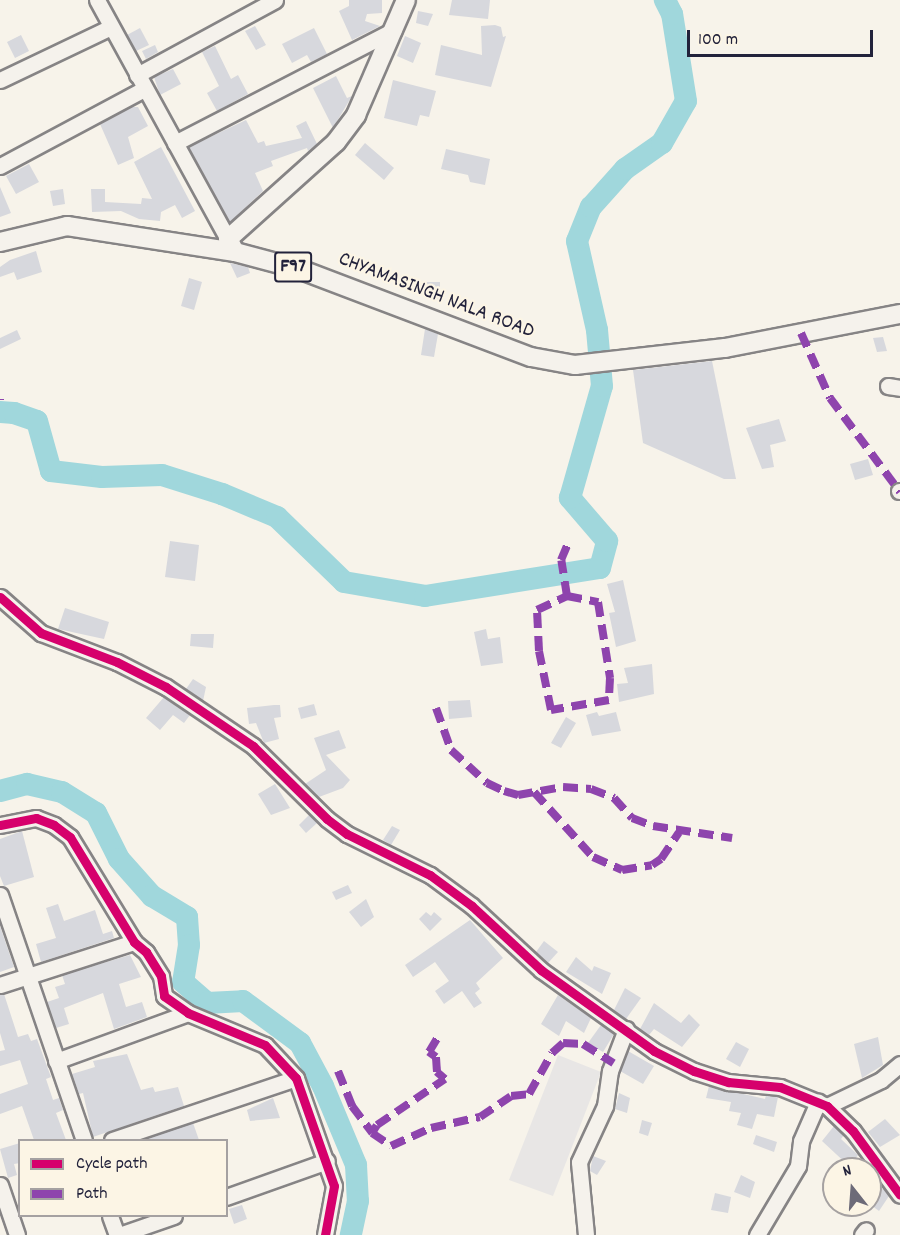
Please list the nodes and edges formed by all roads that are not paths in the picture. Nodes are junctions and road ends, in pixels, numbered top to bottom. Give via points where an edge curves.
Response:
1 (98, 0) edge
2 (275, 0) edge
3 (406, 0) edge
4 (111, 27) junction
5 (394, 30) junction
6 (137, 75) junction
7 (0, 80) edge
8 (144, 89) junction
9 (175, 143) junction
10 (0, 166) edge
11 (0, 242) edge
12 (232, 246) junction
13 (900, 314) edge
14 (0, 597) edge
15 (0, 825) edge
16 (0, 895) edge
17 (134, 942) junction
18 (26, 977) junction
19 (0, 985) edge
20 (188, 1013) junction
21 (626, 1029) junction
22 (56, 1061) junction
23 (900, 1064) edge
24 (296, 1078) junction
25 (822, 1104) junction
26 (84, 1139) edge
27 (115, 1139) edge
28 (327, 1161) junction
29 (0, 1185) edge
30 (900, 1195) edge
31 (228, 1196) edge
32 (111, 1217) edge
33 (168, 1217) edge
34 (17, 1235) edge
35 (118, 1235) edge
36 (325, 1235) edge
37 (586, 1235) edge
38 (757, 1235) edge

1 - 4 street
2 - 6 street
3 - 5 main road
4 - 6 street
4 - 7 street
5 - 9 street
5 - 12 main road via 356,115 336,142
6 - 8 street
8 - 9 street
8 - 10 street
9 - 12 street
11 - 12 main road, CHYAMASINGH NALA ROAD / F97 via 67,226
12 - 13 main road, CHYAMASINGH NALA ROAD / F97 via 531,357 575,365 724,348
14 - 21 street via 41,633 117,662 166,687 253,746 327,819 356,839 430,875 472,906 504,940 541,970
15 - 17 street via 36,818 70,837
16 - 18 street
17 - 18 street
17 - 20 street via 146,952 161,976 164,996
18 - 19 street
18 - 22 street
20 - 22 street
20 - 24 street via 265,1045
21 - 25 street via 654,1051 694,1071 728,1082 780,1087
21 - 37 street via 609,1071 605,1106 579,1162
22 - 26 street
23 - 25 street via 881,1080
24 - 27 street
24 - 28 street
25 - 30 street via 853,1131
25 - 38 street via 801,1141 798,1166
28 - 31 street
28 - 36 street via 334,1186
29 - 34 street
32 - 35 street
33 - 35 street

